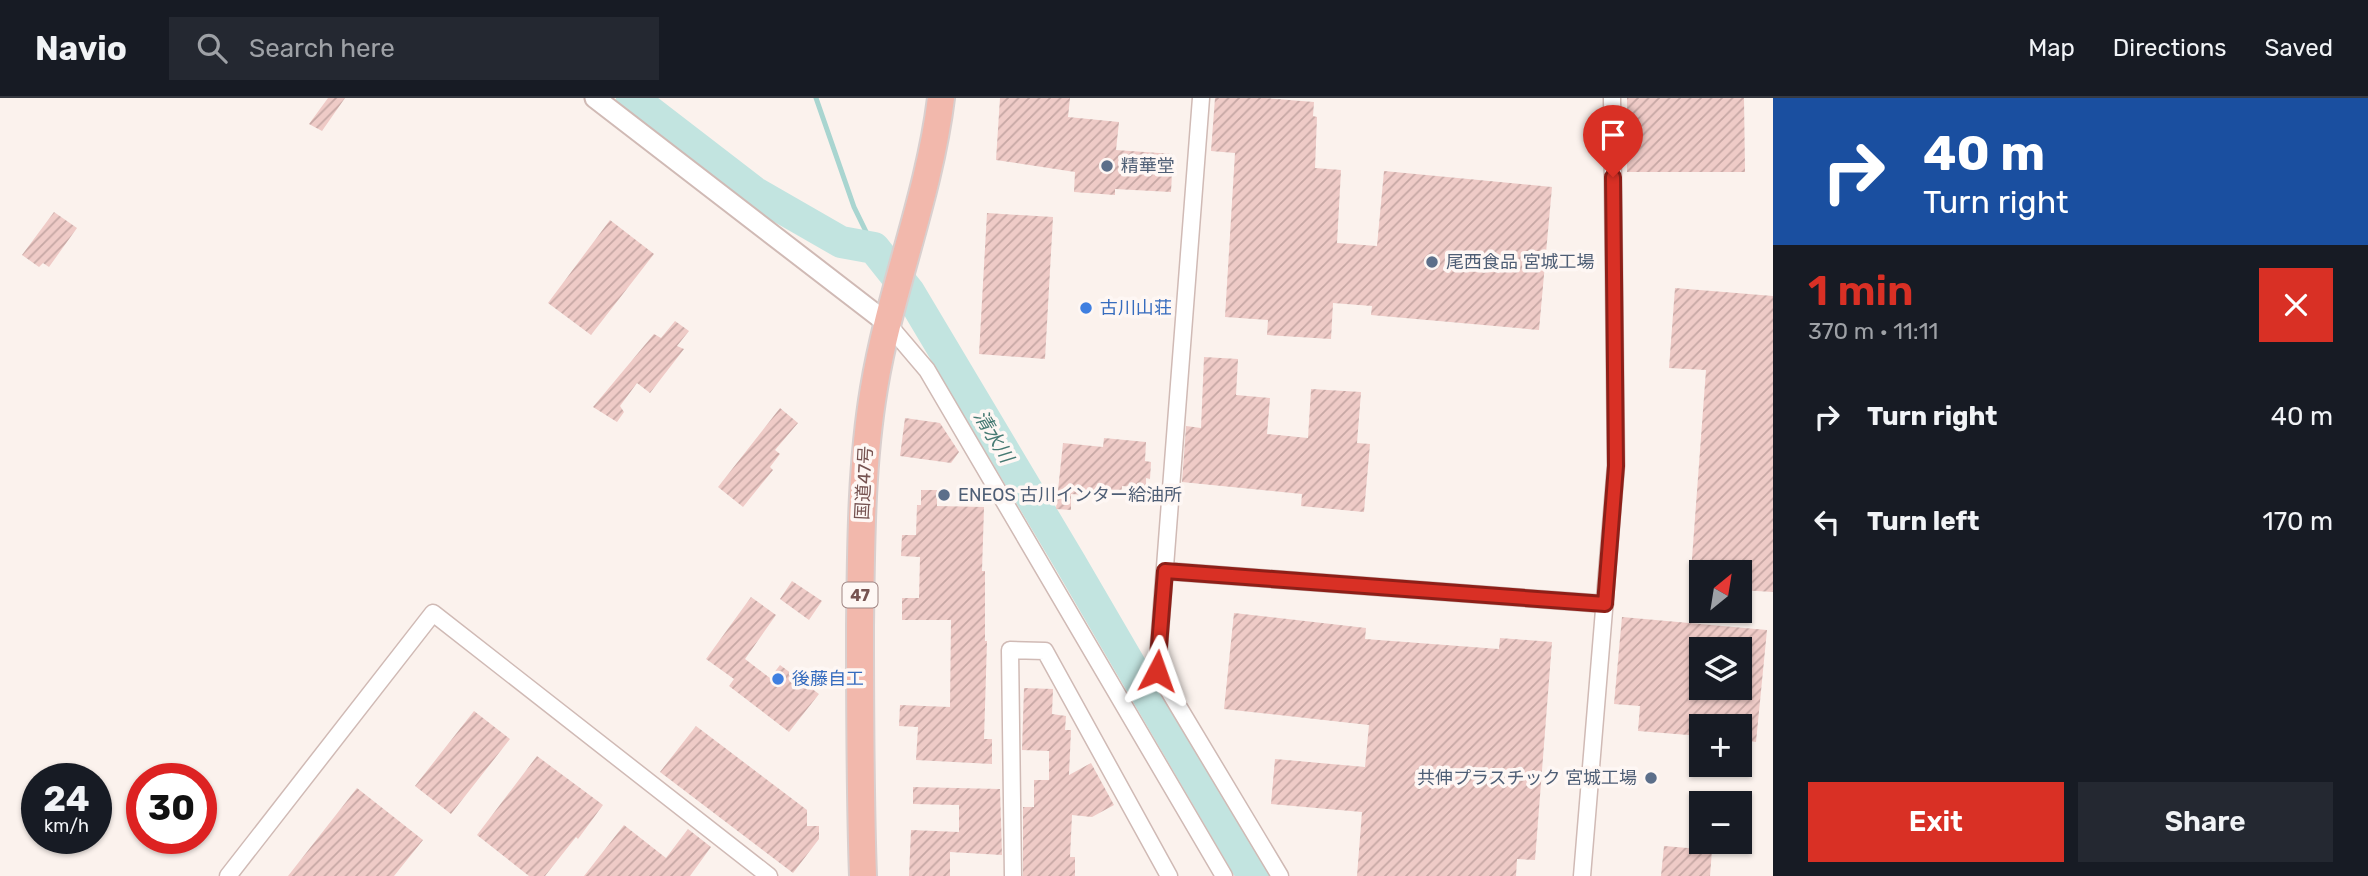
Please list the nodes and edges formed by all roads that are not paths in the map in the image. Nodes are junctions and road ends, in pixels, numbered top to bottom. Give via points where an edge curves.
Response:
1 (594, 98) edge
2 (941, 98) edge
3 (1201, 98) edge
4 (1612, 98) edge
5 (888, 320) junction
6 (1165, 571) junction
7 (1605, 604) junction
8 (228, 876) edge
9 (769, 876) edge
10 (863, 876) edge
11 (1013, 876) edge
12 (1169, 876) edge
13 (1224, 876) edge
14 (1280, 876) edge
15 (1582, 876) edge

1 - 5 street
2 - 5 highway, 国道47号 / 47 via 927,174
3 - 6 street
4 - 7 street via 1616,466
5 - 10 highway, 国道47号 / 47 via 865,454 860,555
5 - 13 street via 927,370
6 - 7 street
6 - 14 street via 1157,671
7 - 15 street
8 - 9 street via 433,613
11 - 12 street via 1010,650 1045,651

